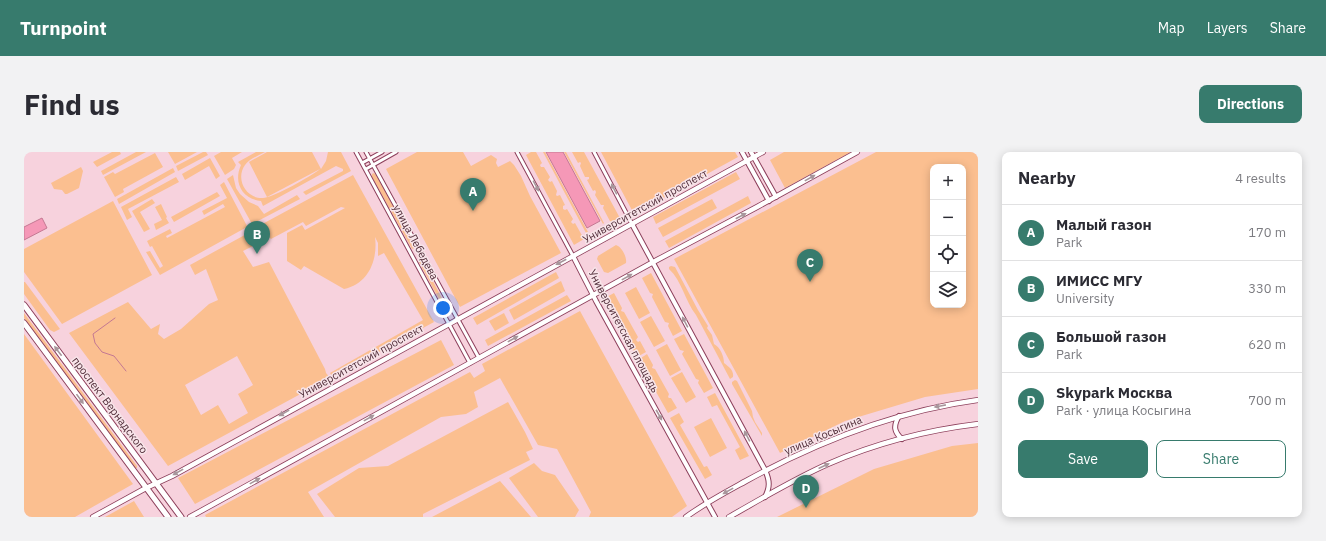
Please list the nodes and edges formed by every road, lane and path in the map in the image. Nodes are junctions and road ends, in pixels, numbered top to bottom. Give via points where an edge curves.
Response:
1 (356, 152) edge
2 (366, 152) edge
3 (382, 152) edge
4 (396, 152) edge
5 (517, 152) edge
6 (594, 152) edge
7 (742, 152) edge
8 (751, 152) edge
9 (763, 152) edge
10 (857, 152) edge
11 (754, 157) junction
12 (369, 159) junction
13 (747, 161) junction
14 (362, 163) junction
15 (373, 165) junction
16 (366, 169) junction
17 (776, 197) junction
18 (769, 201) junction
19 (632, 224) junction
20 (422, 255) junction
21 (573, 256) junction
22 (415, 259) junction
23 (653, 262) junction
24 (594, 295) junction
25 (24, 305) edge
26 (456, 319) junction
27 (24, 323) edge
28 (449, 323) junction
29 (479, 358) junction
30 (470, 363) junction
31 (978, 400) edge
32 (899, 416) junction
33 (887, 420) junction
34 (978, 424) edge
35 (903, 440) junction
36 (892, 442) junction
37 (765, 470) junction
38 (156, 483) junction
39 (146, 488) junction
40 (765, 497) junction
41 (707, 503) junction
42 (196, 515) edge
43 (93, 517) edge
44 (168, 517) edge
45 (181, 517) edge
46 (190, 517) edge
47 (686, 517) edge
48 (715, 517) edge
49 (729, 517) edge

1 - 14 street, улица Лебедева
2 - 12 street, улица Лебедева
3 - 12 street
4 - 15 street
5 -> 21 street, Университетская площадь
19 -> 6 street
7 - 13 street
8 - 11 street
9 - 11 main road, Университетский проспект
17 -> 10 main road
11 - 13 main road, Университетский проспект
11 - 17 street
12 - 14 street
12 - 15 street, улица Лебедева
13 - 18 street
13 - 19 main road, Университетский проспект
14 - 16 street, улица Лебедева
15 - 16 street
15 - 20 street, улица Лебедева
16 - 22 street, улица Лебедева
17 - 18 main road
23 -> 18 main road
19 - 21 main road, Университетский проспект
19 - 23 street
20 - 22 street via 417,254
20 - 26 street, улица Лебедева
21 - 24 street, Университетская площадь
21 -> 26 main road, Университетский проспект
22 - 28 street, улица Лебедева
24 -> 23 main road
37 -> 23 street
29 -> 24 main road
24 -> 41 street, Университетская площадь
38 -> 25 main road, проспект Вернадского
26 - 28 main road, Университетский проспект
26 - 29 street, улица Лебедева
27 -> 39 main road, проспект Вернадского
28 - 30 street, улица Лебедева
28 -> 38 main road, Университетский проспект
29 - 30 main road
42 -> 30 main road
31 -> 32 main road, улица Косыгина
32 - 33 main road, улица Косыгина
32 - 35 street via 894,426 896,434
33 - 36 street via 892,423 895,435
33 - 37 main road, улица Косыгина via 839,436
34 - 35 main road via 948,428
35 - 36 main road
40 -> 36 main road via 828,464
37 - 40 street via 770,483
37 -> 41 main road, улица Косыгина
38 - 39 main road, Университетский проспект
38 - 45 main road, проспект Вернадского
39 - 43 main road, Университетский проспект
39 - 44 main road, проспект Вернадского
40 - 49 main road
41 - 47 main road, улица Косыгина
41 - 48 street, Университетская площадь
42 - 46 main road

